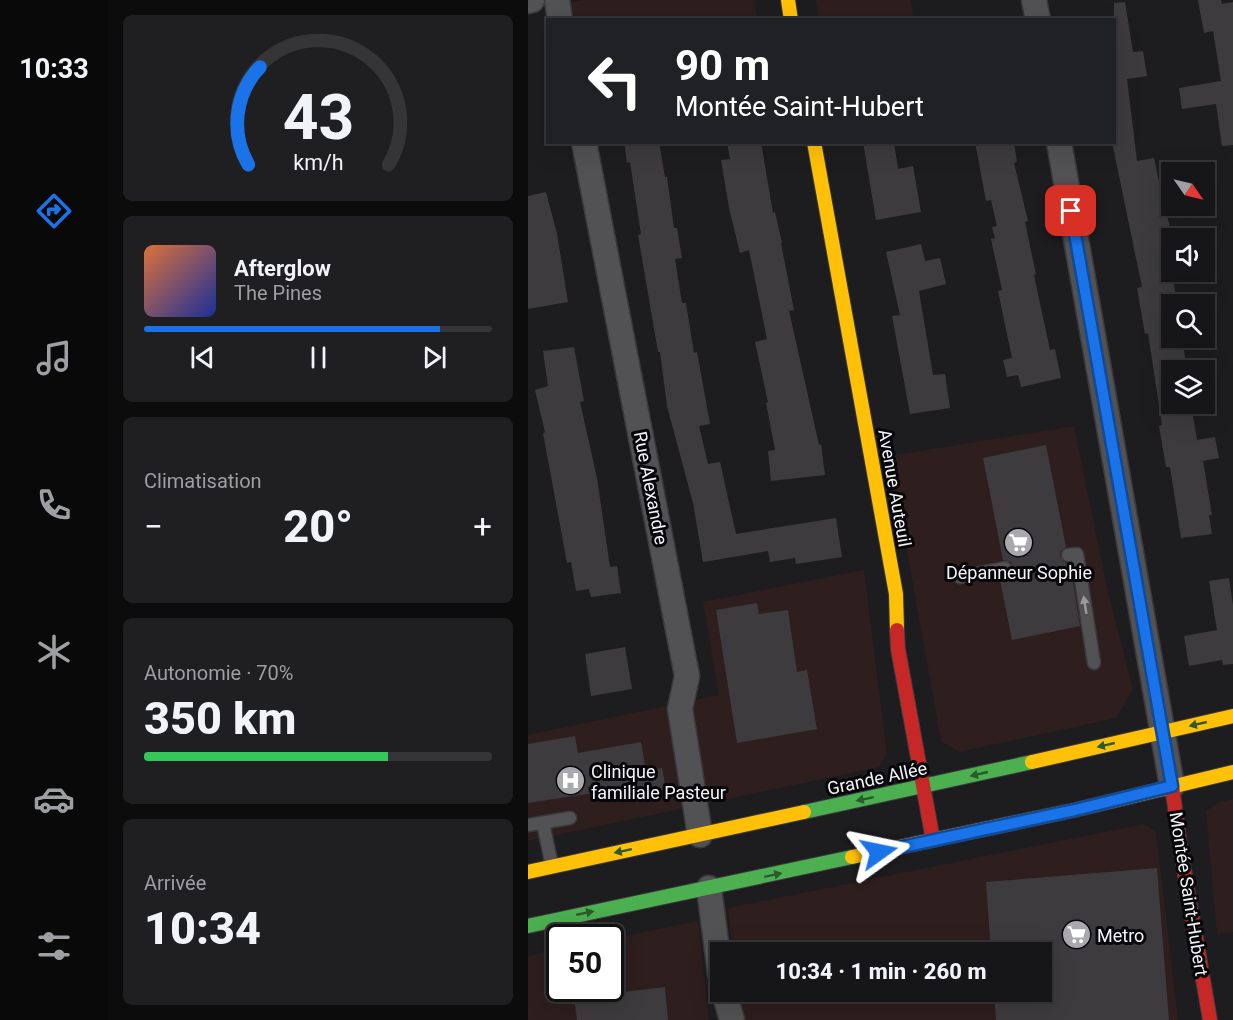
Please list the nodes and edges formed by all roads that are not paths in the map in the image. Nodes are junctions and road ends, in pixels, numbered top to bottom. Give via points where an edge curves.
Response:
1 (557, 0) edge
2 (788, 0) edge
3 (1034, 0) edge
4 (560, 18) edge
5 (791, 18) edge
6 (1038, 18) edge
7 (584, 144) edge
8 (814, 144) edge
9 (1059, 144) edge
10 (1068, 555) dead end
11 (1005, 568) dead end
12 (960, 577) dead end
13 (1094, 663) dead end
14 (1233, 716) edge
15 (1163, 732) junction
16 (1233, 772) edge
17 (1172, 786) junction
18 (922, 787) junction
19 (570, 818) dead end
20 (543, 823) junction
21 (528, 825) edge
22 (700, 835) junction
23 (933, 840) junction
24 (552, 867) junction
25 (528, 872) edge
26 (709, 888) junction
27 (528, 926) edge
28 (716, 942) edge
29 (727, 1002) edge
30 (732, 1020) edge
31 (1210, 1020) edge

1 - 4 street
2 - 5 main road
3 - 6 street
7 - 22 street, Rue Alexandre via 687,676 680,709
8 - 18 main road, Avenue Auteuil via 896,594 897,649
9 - 15 street, Montée Saint-Hubert
13 -> 10 lane via 1077,554
11 - 12 lane
14 -> 15 main road, Grande Allée
15 - 17 street, Montée Saint-Hubert
15 -> 18 main road, Grande Allée
16 - 17 main road
17 - 23 main road
17 - 31 main road, Montée Saint-Hubert
18 -> 22 main road, Grande Allée
18 - 23 main road, Avenue Auteuil
19 - 20 lane
20 - 21 lane
20 - 24 lane
22 -> 24 main road, Grande Allée
26 -> 23 main road
24 - 25 main road, Grande Allée
27 -> 26 main road
26 - 28 street
29 - 30 street

